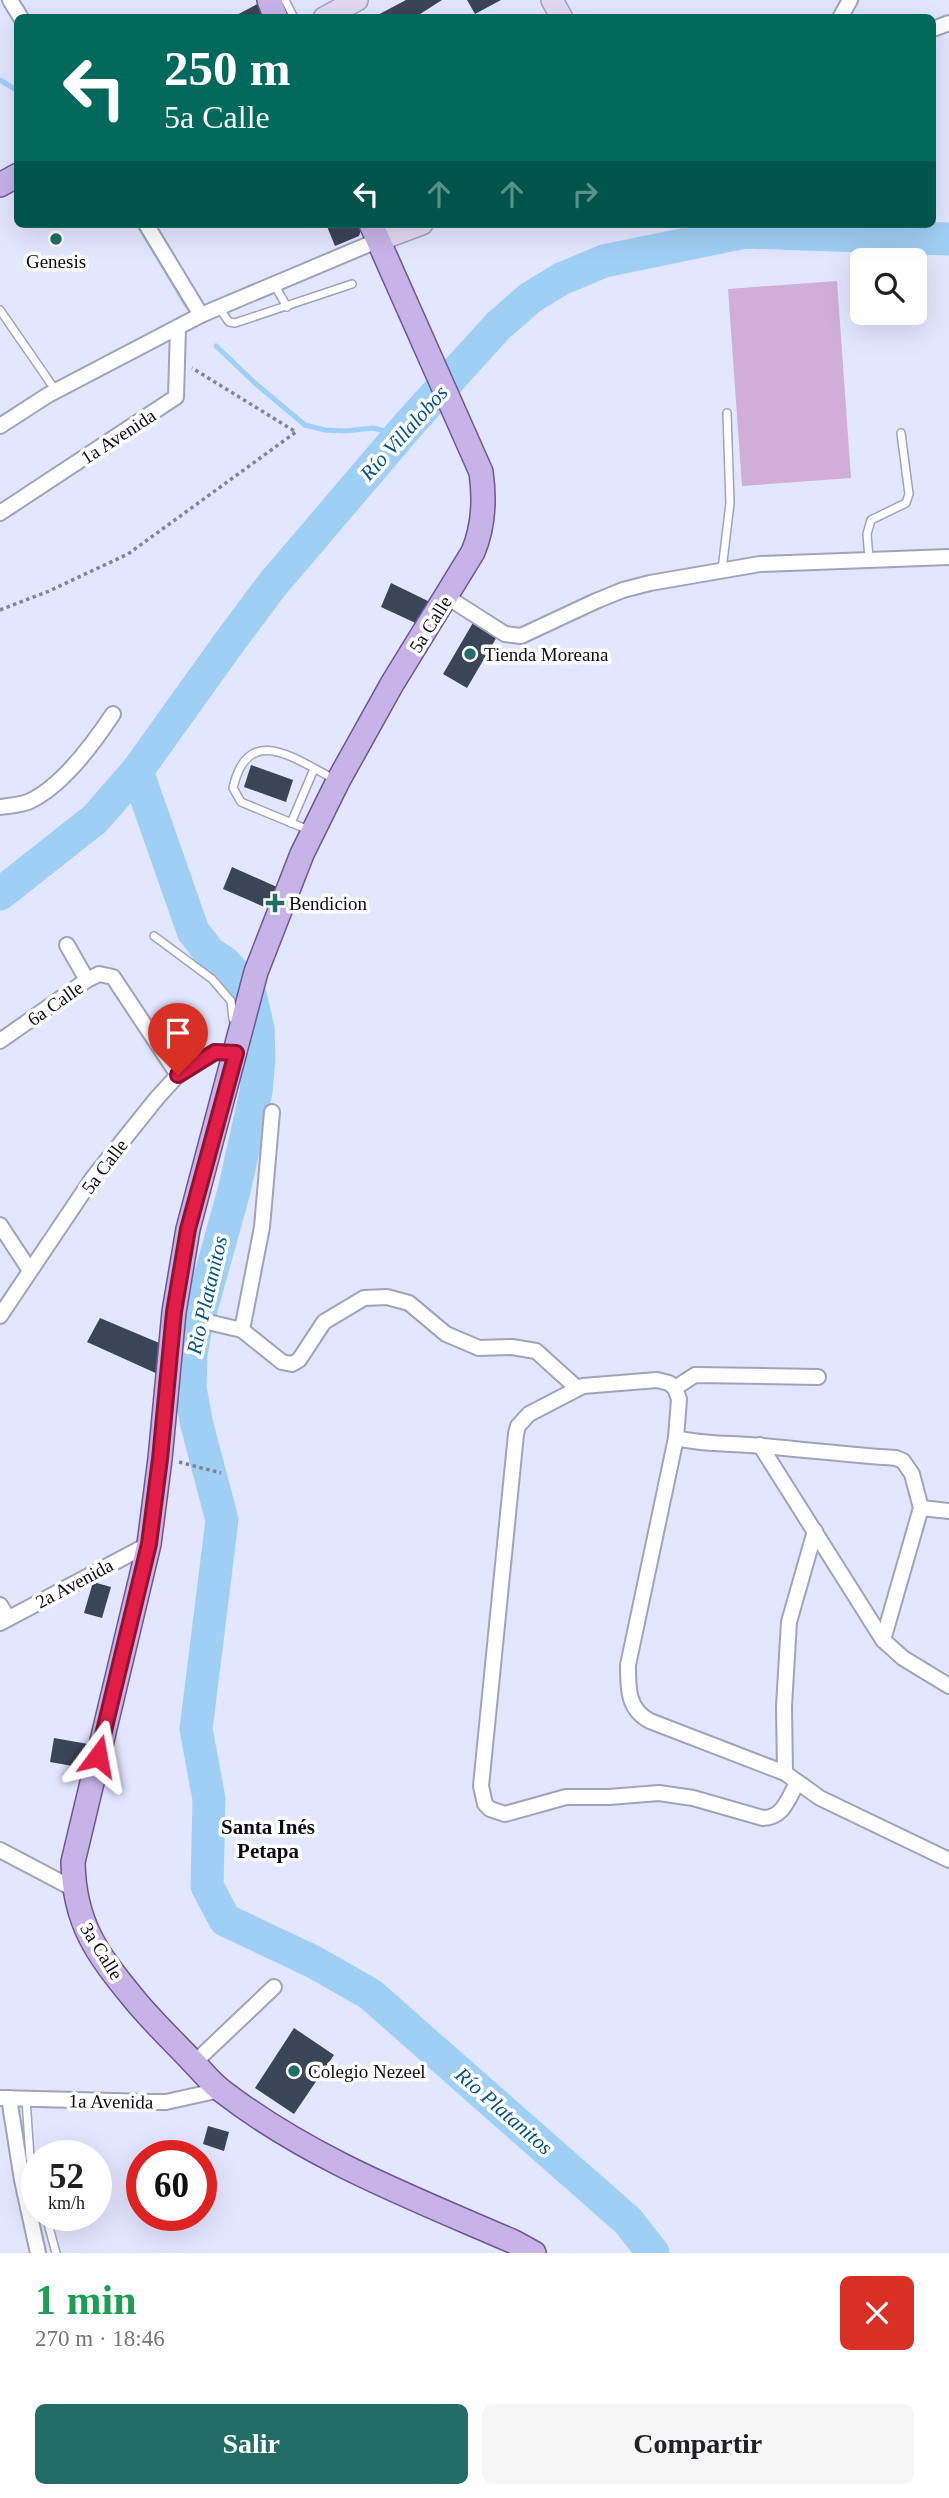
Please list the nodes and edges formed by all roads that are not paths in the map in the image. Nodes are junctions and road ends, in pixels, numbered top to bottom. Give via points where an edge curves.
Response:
1 (350, 2) edge
2 (330, 14) edge
3 (148, 228) edge
4 (398, 228) edge
5 (375, 232) edge
6 (274, 284) junction
7 (352, 284) dead end
8 (219, 307) junction
9 (286, 307) junction
10 (0, 310) edge
11 (201, 315) junction
12 (178, 327) junction
13 (56, 391) junction
14 (727, 413) dead end
15 (0, 426) edge
16 (901, 433) dead end
17 (0, 513) edge
18 (949, 557) edge
19 (869, 560) junction
20 (722, 571) junction
21 (447, 597) junction
22 (113, 714) dead end
23 (314, 769) junction
24 (338, 781) junction
25 (0, 807) edge
26 (291, 823) junction
27 (313, 832) junction
28 (154, 936) dead end
29 (67, 945) dead end
30 (87, 979) junction
31 (245, 1020) junction
32 (0, 1041) edge
33 (236, 1053) junction
34 (178, 1075) junction
35 (272, 1112) dead end
36 (0, 1225) edge
37 (29, 1269) junction
38 (0, 1316) edge
39 (212, 1323) dead end
40 (242, 1330) junction
41 (818, 1377) dead end
42 (577, 1388) junction
43 (675, 1388) junction
44 (676, 1438) junction
45 (760, 1445) junction
46 (921, 1508) junction
47 (949, 1511) edge
48 (815, 1531) junction
49 (149, 1544) junction
50 (0, 1605) edge
51 (4, 1621) edge
52 (883, 1640) junction
53 (949, 1686) edge
54 (785, 1773) junction
55 (797, 1783) junction
56 (0, 1850) edge
57 (949, 1860) edge
58 (74, 1889) junction
59 (274, 1987) dead end
60 (194, 2063) junction
61 (220, 2090) junction
62 (4, 2098) edge
63 (26, 2099) junction
64 (29, 2140) edge
65 (50, 2231) edge
66 (38, 2253) edge
67 (56, 2253) edge
68 (534, 2253) edge

1 - 2 main road
3 - 11 street
4 - 5 main road
5 - 6 street
5 - 21 main road, 5a Calle via 475,456 483,489 481,533
6 - 8 street
6 - 9 lane
7 - 9 lane
8 - 9 lane via 229,322 235,323
8 - 11 street
10 - 13 lane
11 - 12 street
12 - 13 street
12 - 17 street, 1a Avenida via 178,396
13 - 15 street
14 - 20 lane via 730,503
16 - 19 lane via 909,494 906,503 871,520
18 - 19 street
19 - 20 street via 760,564
20 - 21 street via 623,590 521,636 505,634
21 - 24 main road, 5a Calle
22 - 25 street via 82,759 47,789 28,802
23 - 24 lane
23 - 26 lane
23 - 26 lane via 259,750 245,757 237,771 233,788 241,802
24 - 27 main road, 5a Calle
26 - 27 lane
27 - 31 main road, 5a Calle via 256,972
28 - 31 lane via 212,979 231,1002 233,1019
29 - 30 street
30 - 32 street, 6a Calle
30 - 34 street, 6a Calle via 99,975 113,978
31 - 33 main road, 3a Calle
33 - 34 street, 5a Calle via 215,1052
33 - 49 main road, 3a Calle via 188,1229 174,1312
34 - 37 street, 5a Calle via 92,1179
35 - 40 street via 262,1227
36 - 37 street
37 - 38 street, 5a Calle
39 - 40 street
40 - 42 street via 282,1362 292,1364 324,1322 363,1298 387,1297 409,1303 446,1334 479,1348 536,1350
41 - 43 street via 695,1376
42 - 43 street via 657,1380
42 - 55 street via 529,1414 516,1434 481,1786 485,1804 505,1814 565,1797 659,1793 773,1818
43 - 44 street via 679,1399
44 - 45 street
44 - 54 street via 628,1665 630,1698 637,1713 650,1721
45 - 46 street via 896,1458 912,1474
45 - 48 street
46 - 47 street
46 - 52 street
48 - 52 street
48 - 54 street via 789,1622
49 - 51 street, 2a Avenida
49 - 58 main road, 3a Calle via 73,1862
50 - 51 street
52 - 53 street
54 - 55 street
55 - 57 street
56 - 58 street
58 - 60 main road, 3a Calle via 86,1931 116,1977
59 - 60 street
60 - 61 main road, 3a Calle
61 - 63 street, 1a Avenida via 151,2102
61 - 68 main road, 3a Calle via 285,2135 354,2173
62 - 63 street, 1a Avenida
62 - 66 street
63 - 64 lane
65 - 67 lane

